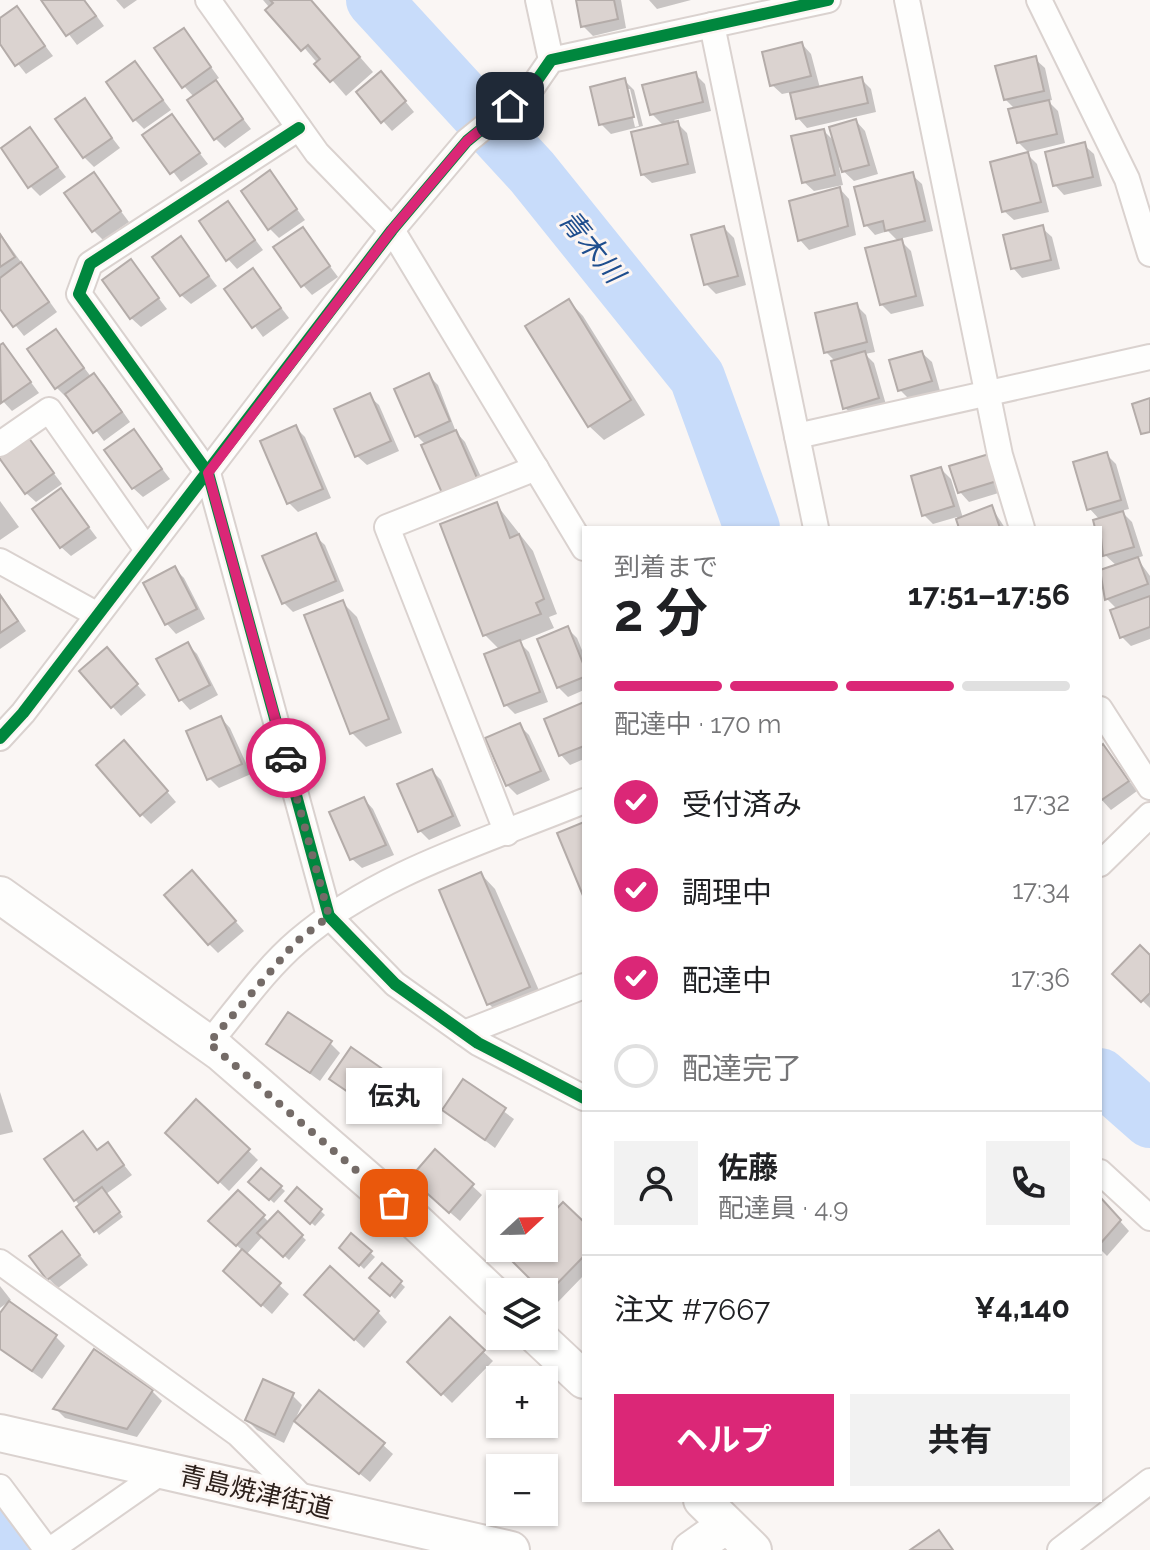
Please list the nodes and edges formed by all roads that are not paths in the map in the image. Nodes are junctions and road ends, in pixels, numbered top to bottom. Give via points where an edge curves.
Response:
1 (208, 0) edge
2 (538, 0) edge
3 (828, 0) edge
4 (907, 0) edge
5 (1039, 0) edge
6 (712, 25) junction
7 (551, 60) junction
8 (299, 128) junction
9 (392, 230) junction
10 (1150, 254) edge
11 (1150, 357) edge
12 (987, 392) junction
13 (797, 436) junction
14 (0, 444) edge
15 (536, 468) junction
16 (208, 473) junction
17 (816, 526) edge
18 (1021, 526) edge
19 (582, 545) edge
20 (147, 550) junction
21 (0, 561) edge
22 (96, 614) junction
23 (1102, 712) edge
24 (0, 738) edge
25 (1150, 787) edge
26 (582, 802) edge
27 (1150, 815) edge
28 (507, 833) junction
29 (1102, 862) edge
30 (0, 895) edge
31 (329, 916) junction
32 (582, 987) edge
33 (464, 1033) junction
34 (209, 1043) junction
35 (582, 1097) edge
36 (1102, 1174) edge
37 (1150, 1218) edge
38 (0, 1262) edge
39 (486, 1288) edge
40 (552, 1350) edge
41 (582, 1378) edge
42 (0, 1433) edge
43 (163, 1471) junction
44 (1150, 1481) edge
45 (0, 1487) edge
46 (310, 1505) junction
47 (1095, 1509) edge
48 (714, 1512) edge
49 (49, 1550) edge
50 (511, 1550) edge
51 (691, 1550) edge
52 (753, 1550) edge
53 (1060, 1550) edge

1 - 8 street
2 - 7 street
3 - 6 street
4 - 12 street
5 - 10 street via 1127,179
6 - 7 street
6 - 13 street
7 - 9 street via 531,89 467,141
8 - 9 street
8 - 16 street via 90,264 79,294
9 - 15 street
9 - 16 street
11 - 12 street
12 - 13 street
12 - 18 street
13 - 17 street
14 - 20 street via 49,410
15 - 19 street
15 - 28 street via 387,527
16 - 20 street
16 - 31 street
20 - 22 street
21 - 22 street
22 - 24 street
23 - 25 street
26 - 28 street
27 - 29 street
28 - 31 street via 376,887
30 - 34 street
31 - 33 street via 395,984
31 - 34 street via 295,943
32 - 33 street
33 - 35 street
34 - 39 street
36 - 37 street
38 - 46 street via 238,1434
40 - 41 street
42 - 43 street, 青島焼津街道
43 - 46 street, 青島焼津街道
43 - 49 street
44 - 47 street
45 - 49 street
46 - 50 street, 青島焼津街道
47 - 53 street
48 - 51 street
48 - 52 street

